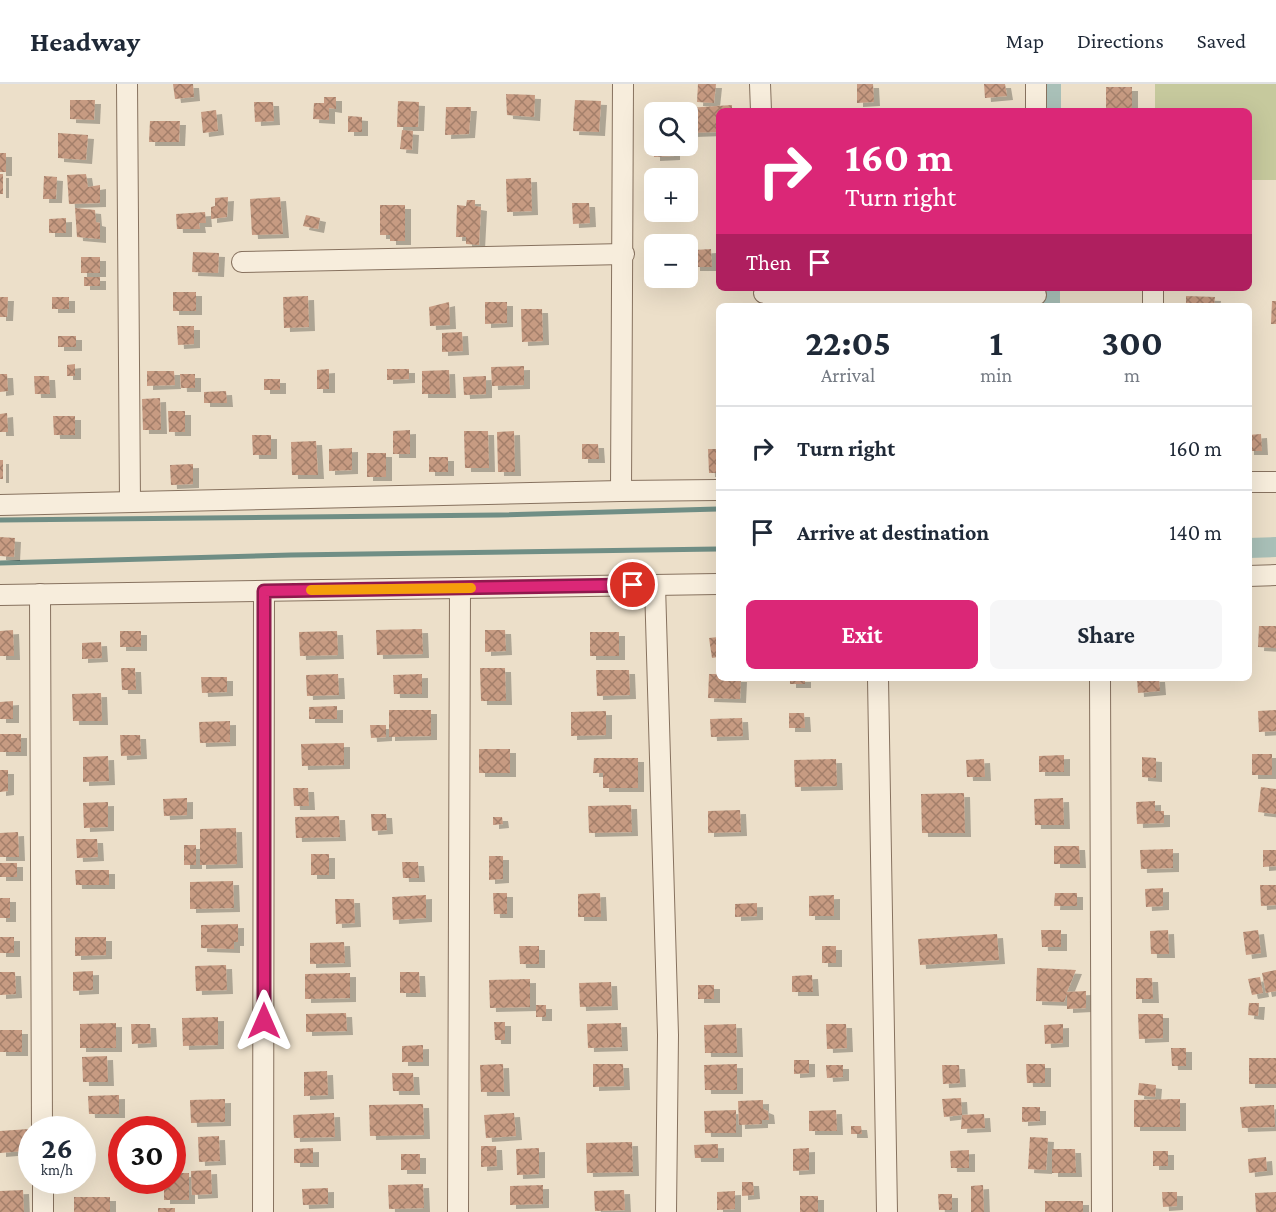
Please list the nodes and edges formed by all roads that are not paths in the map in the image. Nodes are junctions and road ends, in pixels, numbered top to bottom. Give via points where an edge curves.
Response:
1 (127, 84) edge
2 (623, 84) edge
3 (760, 84) edge
4 (1036, 84) edge
5 (761, 108) edge
6 (1036, 108) edge
7 (624, 254) junction
8 (242, 262) dead end
9 (764, 296) edge
10 (1036, 296) edge
11 (1252, 482) edge
12 (1276, 482) edge
13 (621, 490) junction
14 (716, 490) edge
15 (130, 502) junction
16 (0, 505) edge
17 (1276, 575) edge
18 (1252, 576) edge
19 (716, 584) edge
20 (654, 585) junction
21 (460, 588) junction
22 (264, 591) junction
23 (40, 594) junction
24 (0, 595) edge
25 (878, 681) edge
26 (1100, 681) edge
27 (42, 1116) edge
28 (43, 1194) edge
29 (43, 1212) edge
30 (263, 1212) edge
31 (458, 1212) edge
32 (666, 1212) edge
33 (887, 1212) edge
34 (1102, 1212) edge

1 - 15 street
2 - 7 street
3 - 5 street
4 - 6 street
7 - 8 street
7 - 13 street
9 - 10 street
11 - 12 street
13 - 14 street
13 - 15 street
15 - 16 street
17 - 18 street
19 - 20 street
20 - 21 street
20 - 32 street via 668,1035
21 - 22 street
21 - 31 street
22 - 23 street
22 - 30 street
23 - 24 street
23 - 27 street
25 - 33 street
26 - 34 street
28 - 29 street

